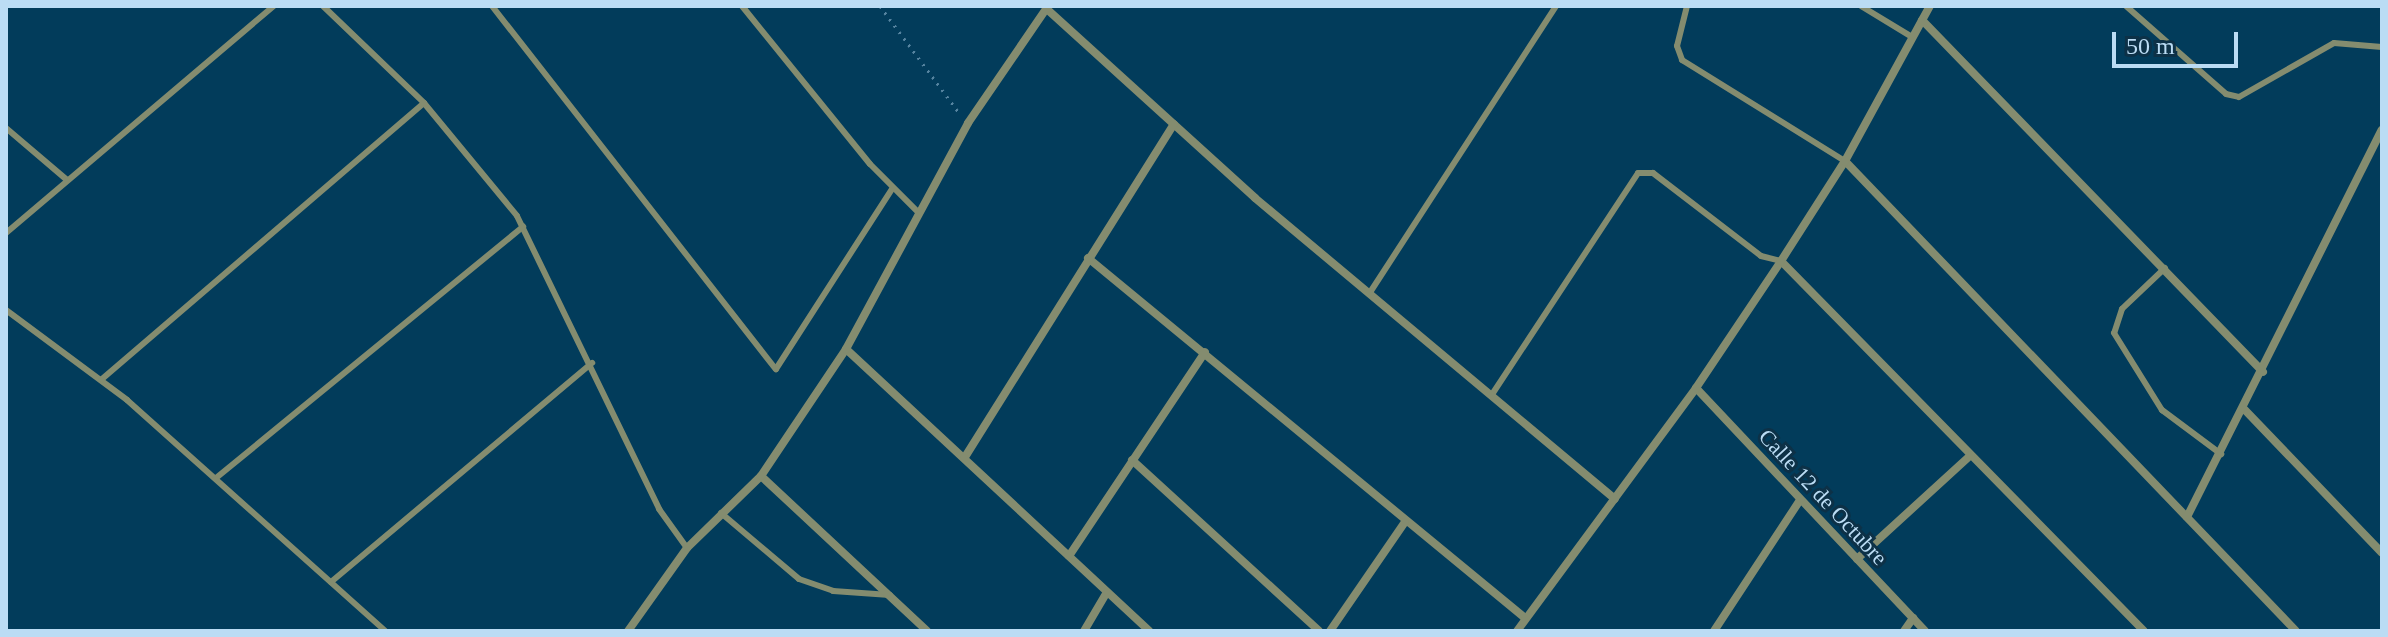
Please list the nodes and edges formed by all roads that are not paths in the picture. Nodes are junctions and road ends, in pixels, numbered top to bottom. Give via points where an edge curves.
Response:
1 (274, 6) edge
2 (323, 6) edge
3 (492, 6) edge
4 (742, 6) edge
5 (1556, 6) edge
6 (1687, 6) edge
7 (1861, 6) edge
8 (1930, 6) edge
9 (2126, 6) edge
10 (1048, 8) edge
11 (1922, 20) junction
12 (1912, 37) junction
13 (2382, 47) edge
14 (424, 103) junction
15 (1174, 124) junction
16 (6, 128) edge
17 (2382, 130) edge
18 (1845, 161) junction
19 (67, 180) junction
20 (892, 189) junction
21 (919, 213) junction
22 (523, 227) junction
23 (6, 233) edge
24 (1088, 258) junction
25 (1781, 261) junction
26 (2165, 268) junction
27 (1369, 294) junction
28 (6, 310) edge
29 (846, 349) junction
30 (1205, 352) junction
31 (592, 363) junction
32 (2263, 372) junction
33 (102, 379) junction
34 (1696, 388) junction
35 (1491, 396) junction
36 (2244, 409) junction
37 (2221, 454) junction
38 (1971, 455) junction
39 (965, 457) junction
40 (1132, 460) junction
41 (761, 476) junction
42 (216, 478) junction
43 (1615, 499) junction
44 (1800, 500) junction
45 (721, 513) junction
46 (2187, 517) junction
47 (1405, 522) junction
48 (687, 548) junction
49 (2382, 553) edge
50 (1069, 556) junction
51 (1857, 559) junction
52 (331, 582) junction
53 (1107, 592) junction
54 (890, 595) junction
55 (1525, 618) junction
56 (1913, 618) junction
57 (385, 631) edge
58 (628, 631) edge
59 (927, 631) edge
60 (1084, 631) edge
61 (1149, 631) edge
62 (1319, 631) edge
63 (1330, 631) edge
64 (1517, 631) edge
65 (1714, 631) edge
66 (1904, 631) edge
67 (1925, 631) edge
68 (2144, 631) edge
69 (2296, 631) edge

1 - 19 lane
2 - 14 lane
3 - 20 lane via 776,369
4 - 20 lane
5 - 27 lane
6 - 18 lane via 1677,46 1682,60
7 - 12 lane
8 - 11 street
9 - 13 lane via 2226,94 2239,97 2334,43
10 - 15 street
10 - 21 street via 968,123
11 - 12 street
11 - 26 street
12 - 18 street
14 - 22 lane
14 - 33 lane
15 - 24 street
15 - 27 street
16 - 19 lane
17 - 32 street
18 - 25 street
18 - 46 street
19 - 23 lane
20 - 21 lane
21 - 29 street
22 - 31 lane
22 - 42 lane
24 - 30 street
24 - 39 street
25 - 34 street
25 - 35 lane via 1761,256 1658,176 1638,173
25 - 38 street
26 - 32 street
26 - 37 lane via 2122,309 2114,333 2162,410
27 - 35 street
28 - 33 lane
29 - 39 street
29 - 41 street
30 - 40 street
30 - 47 street
31 - 48 lane via 659,509
31 - 52 lane
32 - 36 street
33 - 42 lane
34 - 43 street
34 - 44 street, Calle 12 de Octubre
35 - 43 street
36 - 37 street
36 - 49 street
37 - 46 street
38 - 51 street
38 - 68 street
39 - 50 street
40 - 50 street
40 - 62 street
41 - 45 street
41 - 54 street
42 - 52 lane
43 - 55 street
44 - 51 street, Calle 12 de Octubre
44 - 65 street
45 - 48 street
45 - 54 lane via 799,579 833,591
46 - 69 street
47 - 55 street
47 - 63 street
48 - 58 street
50 - 53 street
51 - 56 street, Calle 12 de Octubre
52 - 57 lane
53 - 60 street
53 - 61 street
54 - 59 street
55 - 64 street
56 - 66 street
56 - 67 street, Calle 12 de Octubre

